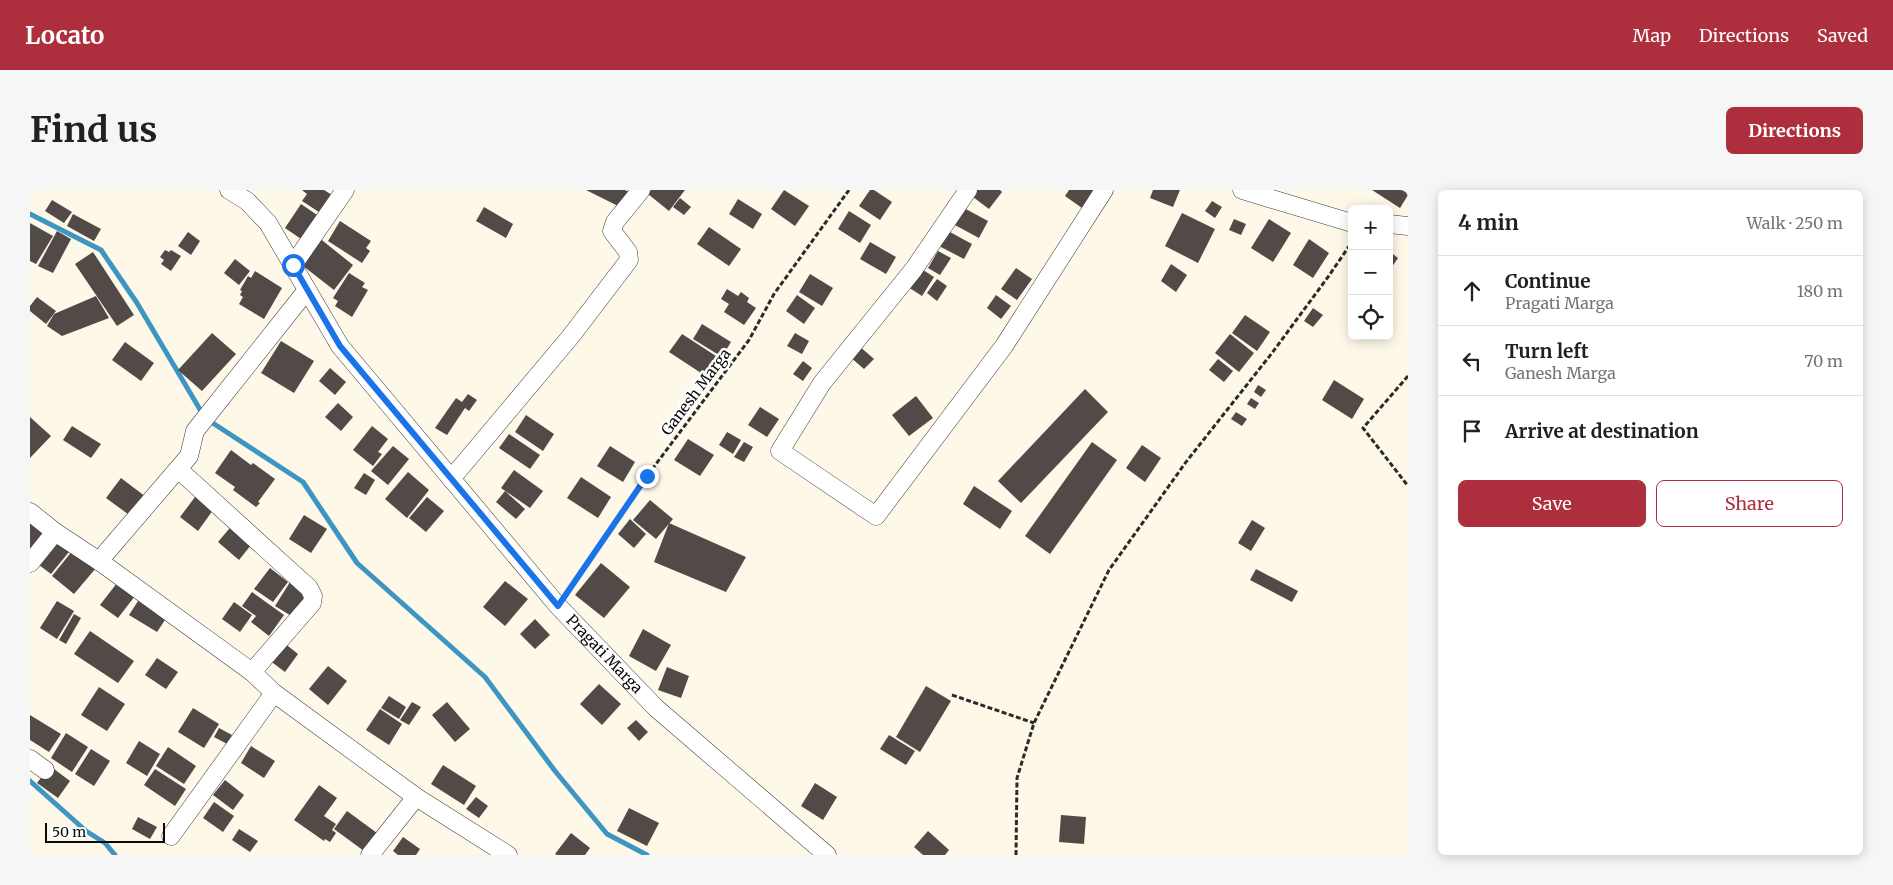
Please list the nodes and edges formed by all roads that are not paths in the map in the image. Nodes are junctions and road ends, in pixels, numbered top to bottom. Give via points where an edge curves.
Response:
1 (229, 190) edge
2 (345, 190) edge
3 (641, 190) edge
4 (968, 190) edge
5 (1104, 190) edge
6 (1242, 190) edge
7 (1348, 222) edge
8 (1393, 224) edge
9 (1408, 226) edge
10 (293, 265) junction
11 (307, 290) junction
12 (178, 469) junction
13 (451, 479) junction
14 (30, 512) edge
15 (55, 532) junction
16 (99, 561) junction
17 (30, 563) edge
18 (252, 672) junction
19 (274, 694) junction
20 (30, 759) edge
21 (45, 770) dead end
22 (416, 797) junction
23 (171, 836) dead end
24 (370, 855) edge
25 (508, 855) edge
26 (827, 855) edge

1 - 10 street, Pragati Marga via 268,223
2 - 10 street
3 - 13 street via 615,222 612,231 628,252 629,260 571,336
4 - 5 street via 914,269 822,383 780,451 876,516 1004,346
6 - 7 street
8 - 9 street
10 - 11 street, Pragati Marga
11 - 12 street via 195,430 189,456
11 - 13 street, Pragati Marga via 340,346
12 - 16 street
12 - 18 street via 310,588 313,596 312,603
13 - 26 street, Pragati Marga via 558,606 656,708
14 - 15 street
15 - 16 street
15 - 17 street
16 - 18 street
18 - 19 street
19 - 22 street
19 - 23 street
20 - 21 street
22 - 24 street
22 - 25 street

